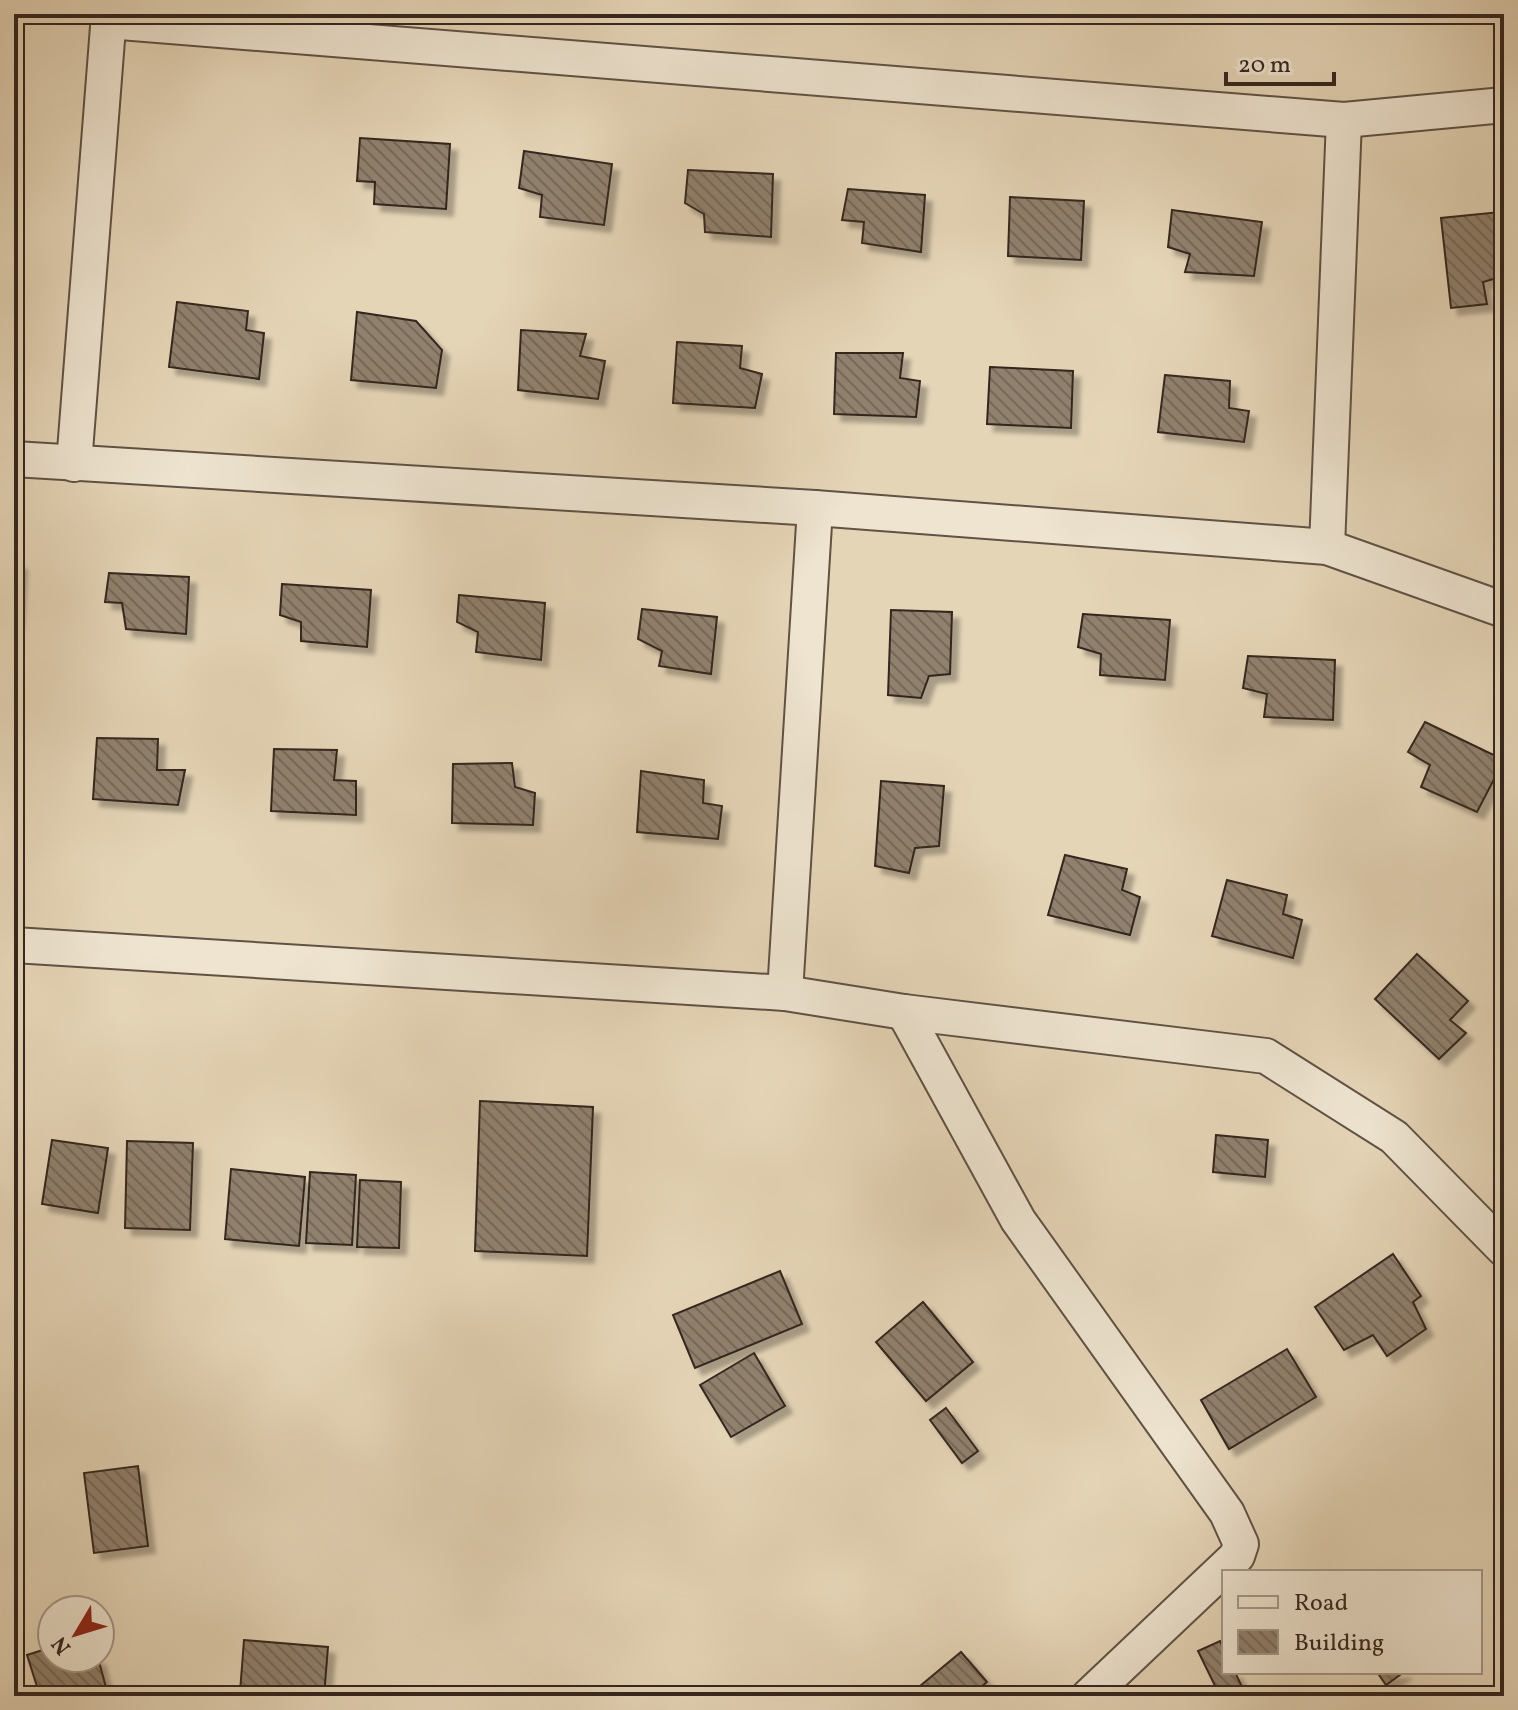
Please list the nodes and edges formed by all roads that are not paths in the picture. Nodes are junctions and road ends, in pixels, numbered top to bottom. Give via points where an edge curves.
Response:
1 (109, 18) edge
2 (1504, 105) edge
3 (1344, 120) junction
4 (14, 459) edge
5 (74, 464) junction
6 (815, 508) junction
7 (1327, 547) junction
8 (1504, 610) edge
9 (14, 945) edge
10 (785, 993) junction
11 (904, 1012) junction
12 (1504, 1249) edge
13 (1222, 1570) edge
14 (1222, 1570) edge
15 (1089, 1696) edge

1 - 3 street
1 - 5 street
2 - 3 street
3 - 7 street
4 - 5 street
5 - 6 street
6 - 7 street
6 - 10 street
7 - 8 street
9 - 10 street
10 - 11 street
11 - 12 street via 1266,1056 1394,1137
11 - 13 street via 1018,1220 1227,1513 1241,1544
14 - 15 street

